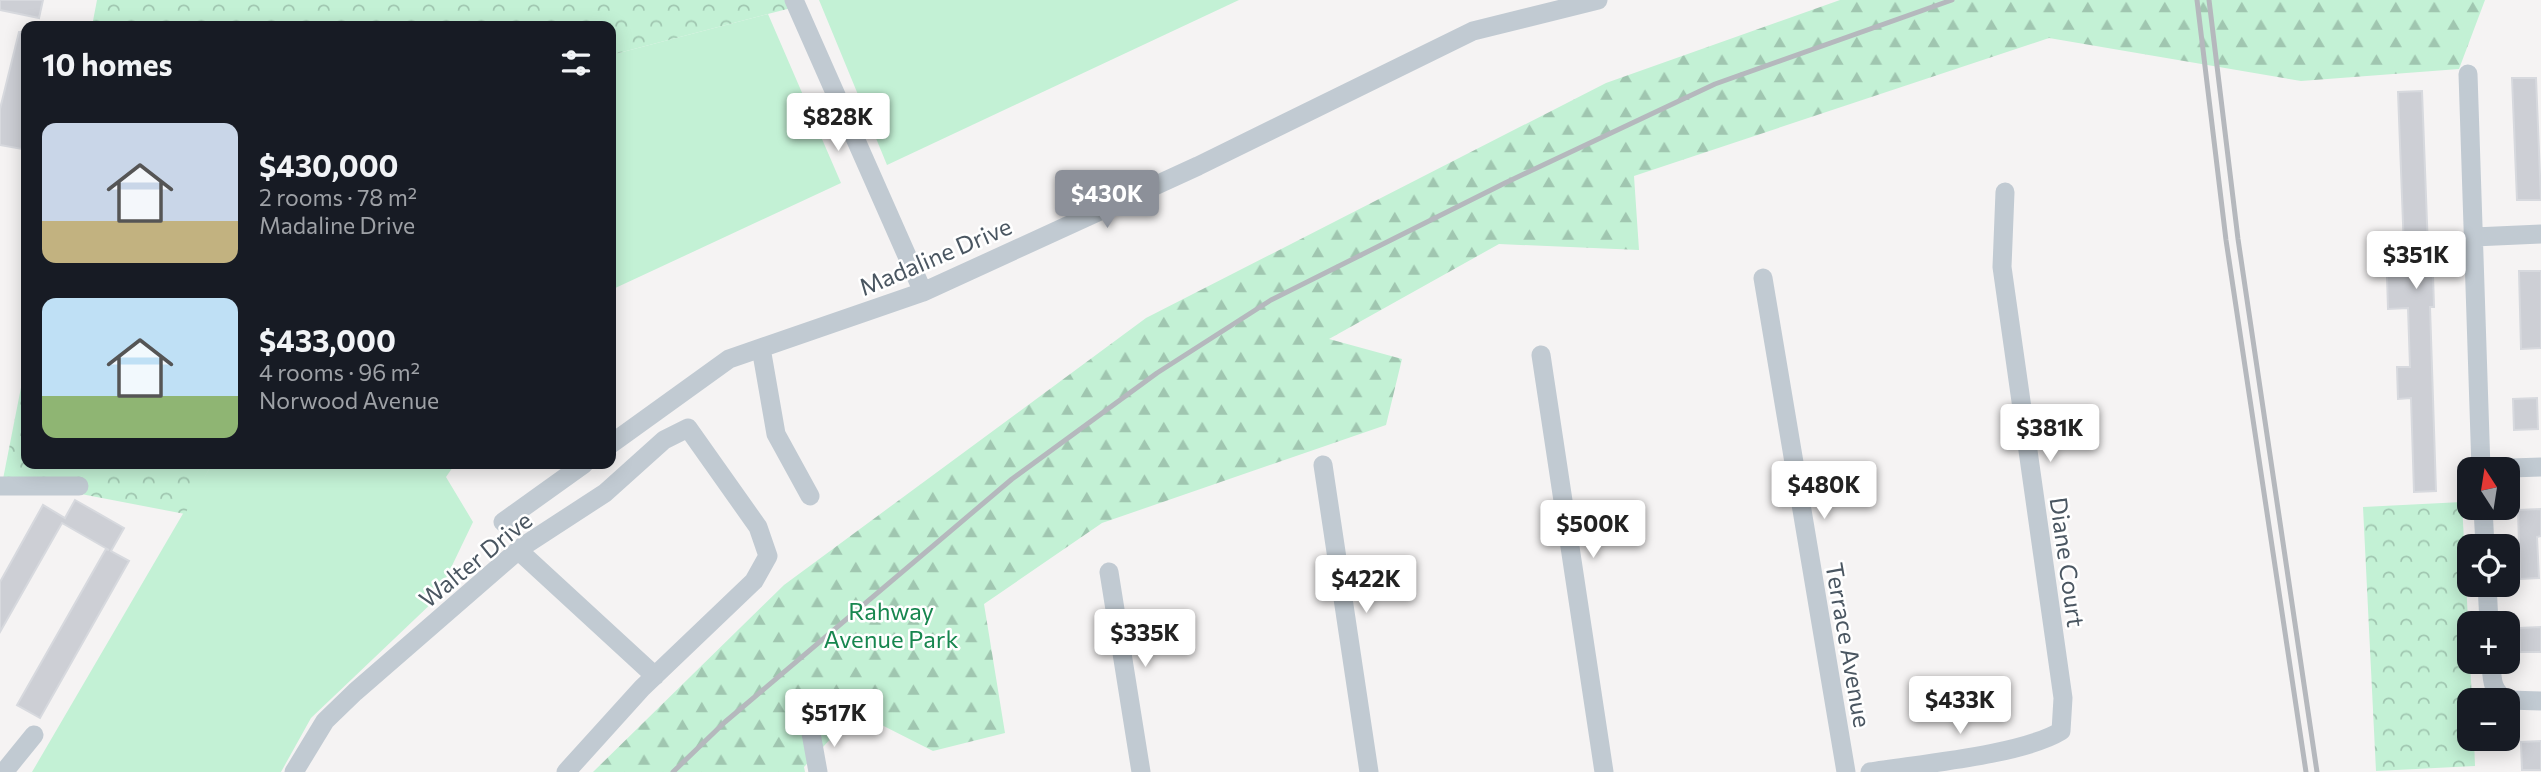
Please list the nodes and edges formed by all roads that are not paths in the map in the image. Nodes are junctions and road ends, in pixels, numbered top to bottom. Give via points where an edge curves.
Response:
1 (794, 0) edge
2 (1598, 0) edge
3 (2468, 74) dead end
4 (2005, 192) dead end
5 (2541, 234) edge
6 (2474, 237) junction
7 (1763, 278) dead end
8 (923, 292) junction
9 (761, 348) junction
10 (1541, 355) dead end
11 (616, 440) edge
12 (2481, 457) edge
13 (1323, 465) dead end
14 (2541, 467) edge
15 (2520, 468) edge
16 (577, 469) edge
17 (0, 486) edge
18 (79, 486) dead end
19 (810, 496) dead end
20 (503, 522) dead end
21 (518, 550) junction
22 (1109, 572) dead end
23 (655, 676) junction
24 (2520, 699) edge
25 (2541, 701) edge
26 (811, 733) dead end
27 (34, 735) dead end
28 (4, 772) edge
29 (294, 772) edge
30 (566, 772) edge
31 (818, 772) edge
32 (1141, 772) edge
33 (1369, 772) edge
34 (1604, 772) edge
35 (1846, 772) edge
36 (1870, 772) edge

1 - 8 street
2 - 8 street, Madaline Drive via 1473,31 1198,166
3 - 6 street
4 - 36 street, Diane Court via 2002,267 2063,698 2061,731 2015,747
5 - 6 street
6 - 12 street
7 - 35 street, Terrace Avenue
8 - 9 street, Madaline Drive
9 - 11 street, Madaline Drive via 729,359
9 - 19 street via 776,434
10 - 34 street
13 - 33 street
14 - 15 street
16 - 20 street
17 - 18 street
21 - 23 street
21 - 23 street, Walter Drive via 606,494 664,440 688,428 758,527 768,555 754,581
21 - 29 street, Walter Drive via 325,721
22 - 32 street
23 - 30 street, Walter Drive
24 - 25 street
26 - 31 street
27 - 28 street

